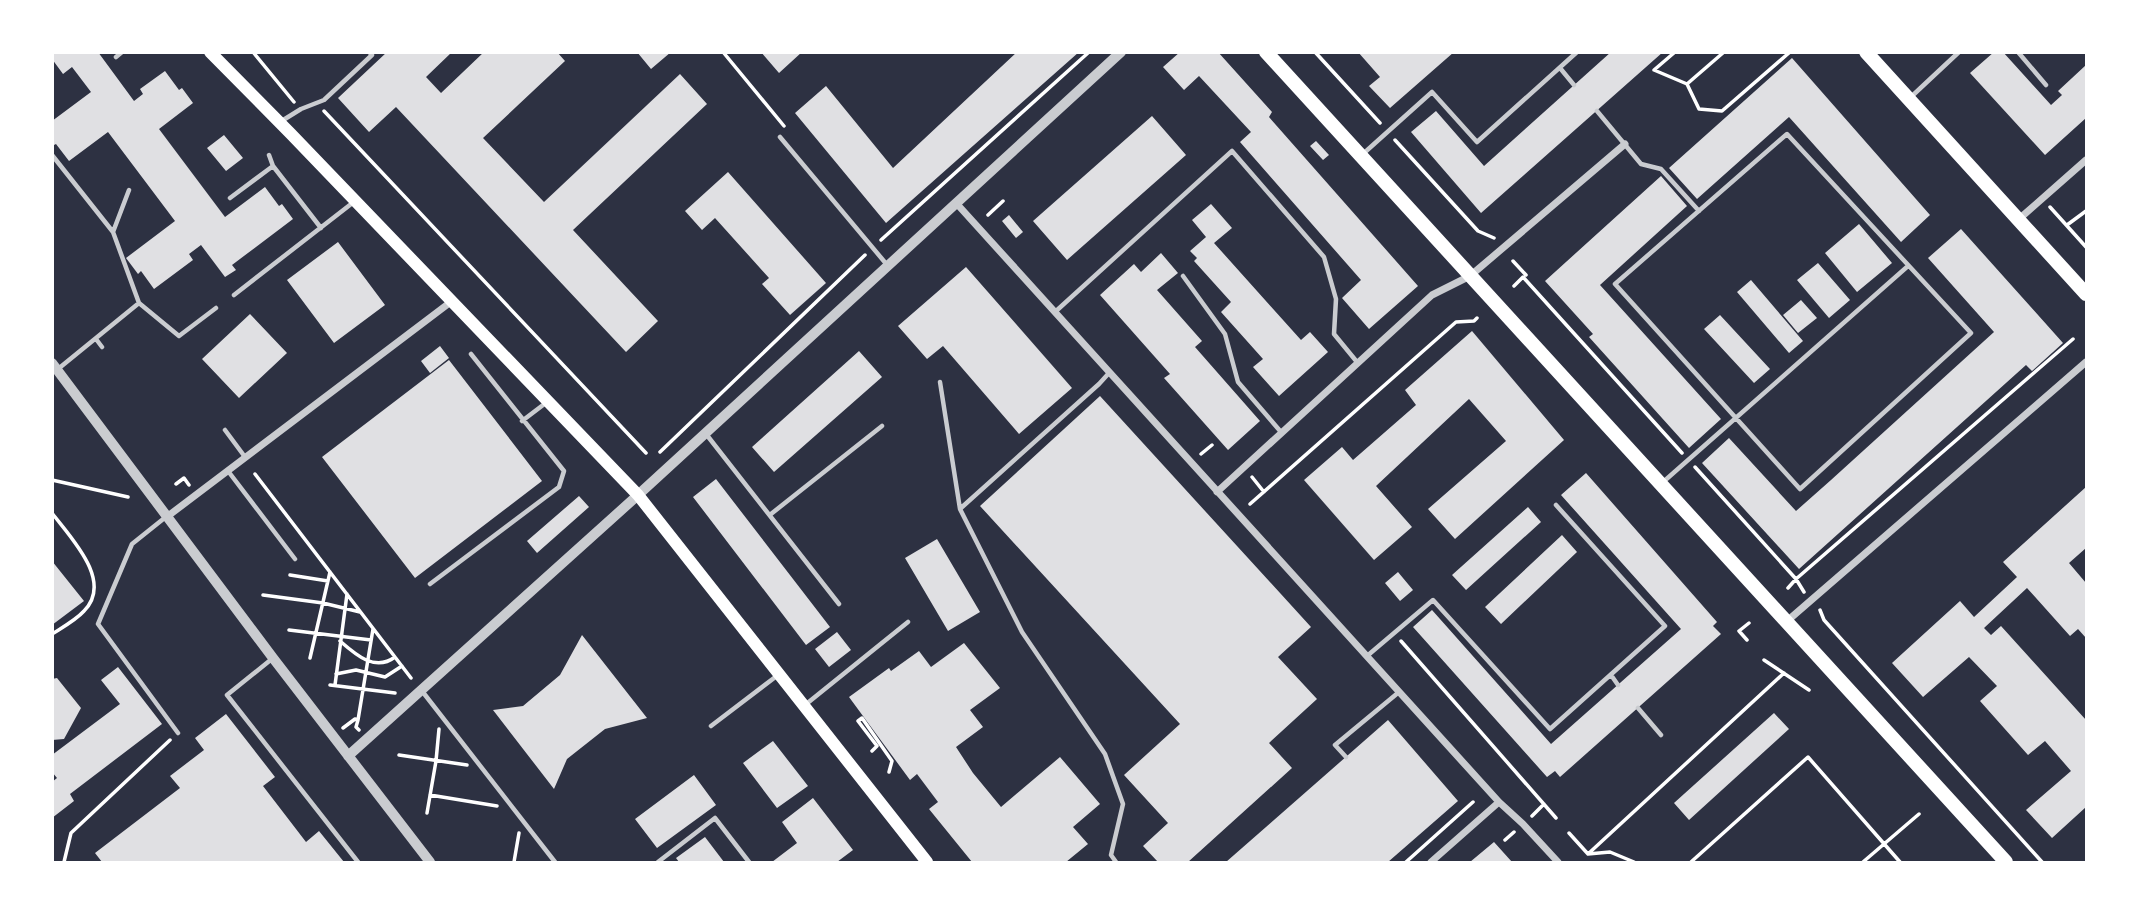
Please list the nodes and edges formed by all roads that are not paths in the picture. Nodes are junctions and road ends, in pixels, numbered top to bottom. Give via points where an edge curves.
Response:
1 (122, 52) edge
2 (210, 52) edge
3 (369, 52) edge
4 (1121, 52) edge
5 (1266, 52) edge
6 (1577, 52) edge
7 (1866, 52) edge
8 (1959, 52) edge
9 (2018, 52) edge
10 (116, 57) dead end
11 (1560, 68) junction
12 (1574, 85) dead end
13 (2046, 85) dead end
14 (1908, 99) junction
15 (1597, 111) dead end
16 (280, 122) junction
17 (780, 137) dead end
18 (1625, 144) junction
19 (52, 155) edge
20 (269, 155) dead end
21 (1360, 156) junction
22 (2087, 160) edge
23 (273, 166) junction
24 (129, 190) dead end
25 (230, 198) dead end
26 (355, 201) junction
27 (957, 204) junction
28 (1699, 211) junction
29 (2018, 220) junction
30 (321, 228) junction
31 (113, 232) junction
32 (1908, 266) junction
33 (888, 267) junction
34 (1184, 276) dead end
35 (1470, 276) junction
36 (234, 295) dead end
37 (2087, 295) edge
38 (452, 301) junction
39 (139, 303) junction
40 (216, 308) dead end
41 (1055, 312) junction
42 (96, 339) junction
43 (102, 347) dead end
44 (471, 354) dead end
45 (2087, 362) edge
46 (1358, 363) junction
47 (55, 366) edge
48 (1109, 373) junction
49 (940, 382) dead end
50 (548, 401) junction
51 (1736, 418) junction
52 (522, 421) junction
53 (882, 426) dead end
54 (225, 430) dead end
55 (706, 433) junction
56 (1282, 433) junction
57 (245, 457) junction
58 (227, 471) junction
59 (1660, 484) junction
60 (1217, 492) junction
61 (638, 495) junction
62 (1556, 505) dead end
63 (960, 509) junction
64 (771, 514) junction
65 (167, 516) junction
66 (295, 559) dead end
67 (430, 584) dead end
68 (839, 604) dead end
69 (908, 622) dead end
70 (1786, 622) junction
71 (1367, 657) junction
72 (273, 659) junction
73 (779, 675) junction
74 (1611, 675) junction
75 (1618, 685) dead end
76 (421, 690) junction
77 (1399, 692) junction
78 (804, 706) junction
79 (1638, 708) dead end
80 (711, 726) dead end
81 (178, 733) road end
82 (1661, 735) dead end
83 (348, 756) junction
84 (1346, 757) dead end
85 (1499, 802) junction
86 (358, 863) edge
87 (430, 863) edge
88 (555, 863) edge
89 (658, 863) edge
90 (749, 863) edge
91 (927, 863) edge
92 (1115, 863) edge
93 (1432, 863) edge
94 (1558, 863) edge
95 (2006, 863) edge

1 - 10 lane
2 - 16 main road
3 - 16 lane via 372,55 324,100
4 - 27 street
5 - 21 main road
6 - 11 lane
7 - 14 main road
8 - 14 lane
9 - 13 lane
11 - 12 lane
11 - 21 lane via 1477,142 1432,92
14 - 29 main road
15 - 18 lane
16 - 26 main road
17 - 33 lane
18 - 28 lane via 1641,164 1661,169
18 - 35 street
19 - 31 lane
20 - 23 lane
21 - 35 main road
22 - 29 street
23 - 25 lane
23 - 30 lane
24 - 31 lane
26 - 30 lane
26 - 38 main road
27 - 33 street
27 - 41 street
28 - 32 lane via 1787,134
28 - 51 lane via 1615,284
29 - 37 main road
30 - 36 lane
31 - 39 lane
32 - 51 lane
32 - 51 lane via 1971,333 1800,489
33 - 55 street
34 - 56 lane via 1225,334 1238,382
35 - 46 street via 1432,295
35 - 59 main road
38 - 50 main road
38 - 57 street
39 - 40 lane via 179,336
39 - 42 lane
41 - 46 lane via 1232,151 1324,257 1336,299 1334,334
41 - 48 street
42 - 43 lane
42 - 47 lane
44 - 52 lane
45 - 70 street
46 - 56 street
47 - 65 street
48 - 60 street
48 - 63 lane
49 - 63 lane
50 - 52 lane
50 - 61 main road
51 - 59 lane
52 - 67 lane via 564,471 559,488
53 - 64 lane
54 - 57 lane
55 - 61 street
55 - 64 lane
56 - 60 street
57 - 58 street
58 - 65 street
58 - 66 lane
59 - 70 main road
60 - 71 street
61 - 73 main road
61 - 76 street
62 - 74 lane via 1665,626
63 - 92 lane via 1022,632 1105,754 1123,804 1111,855
64 - 68 lane
65 - 72 street
65 - 81 lane via 132,544 98,624
69 - 78 lane
70 - 95 main road
71 - 74 lane via 1433,600 1550,729
71 - 77 street
72 - 83 street
72 - 86 lane via 227,695
73 - 78 main road
73 - 80 lane
74 - 75 lane
76 - 83 street
76 - 88 lane
77 - 84 lane via 1335,745
77 - 85 street
78 - 91 main road
79 - 82 lane
83 - 87 street
85 - 93 street
85 - 94 street
89 - 90 lane via 715,818

